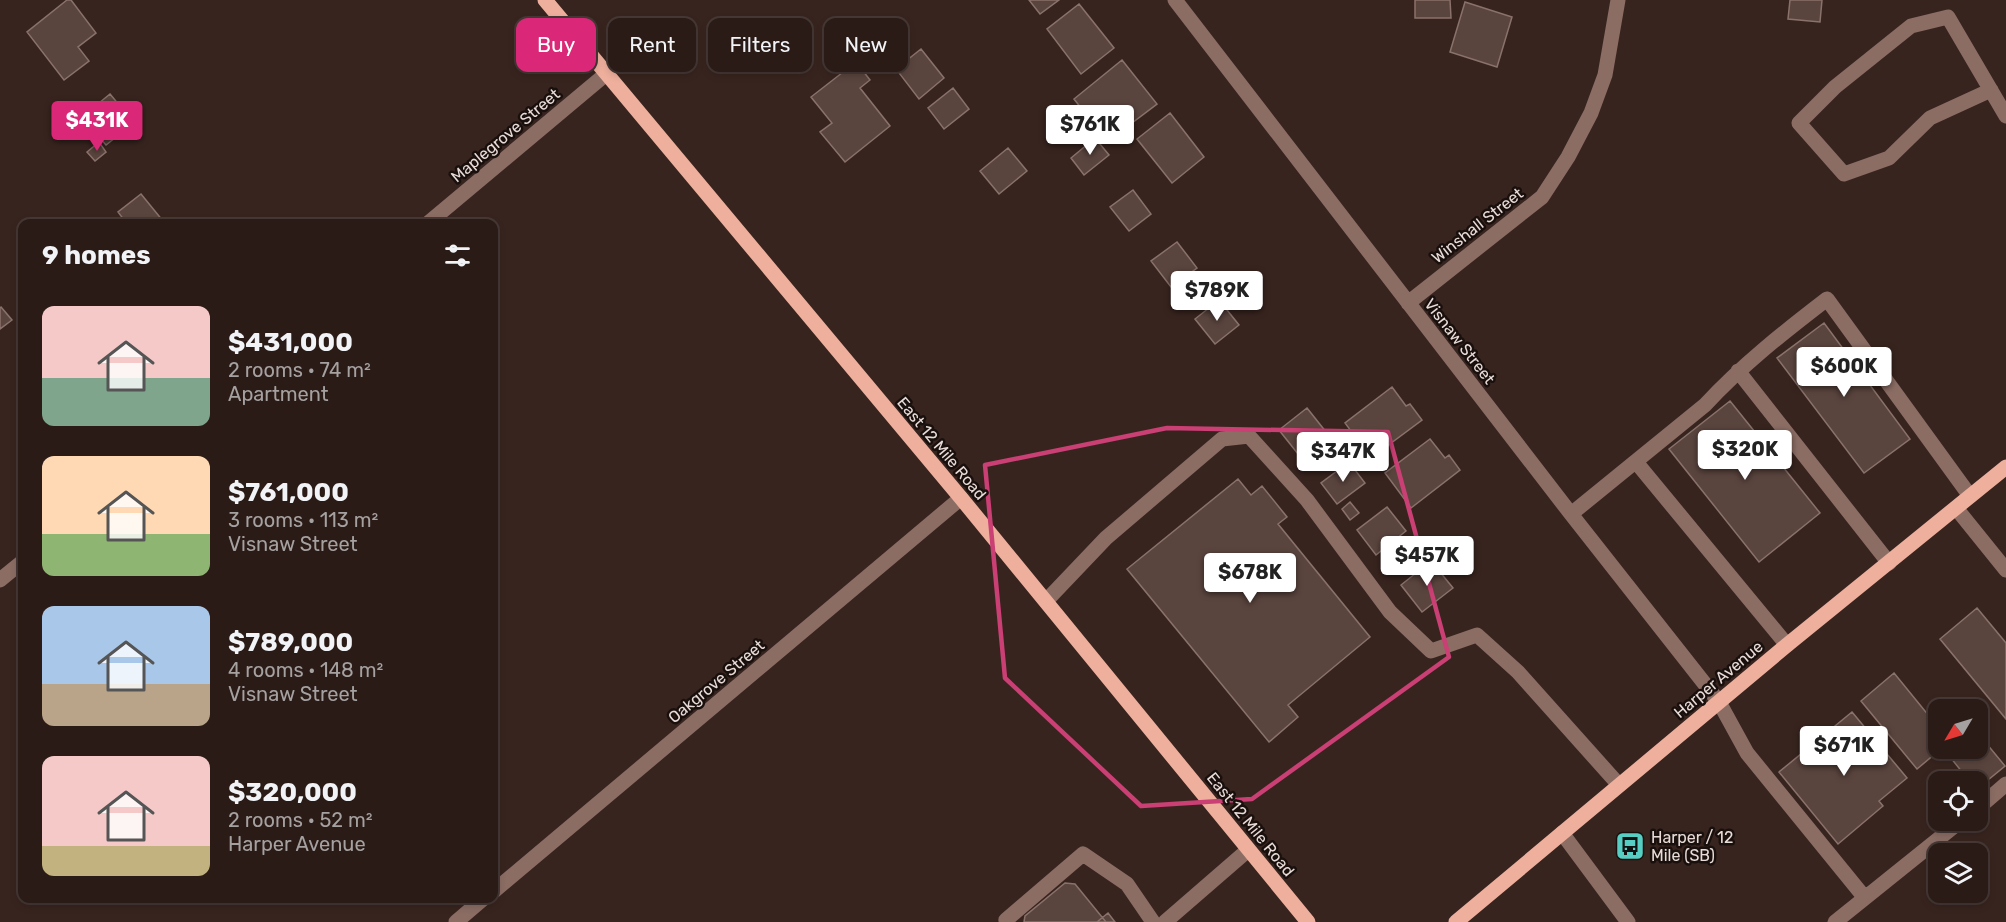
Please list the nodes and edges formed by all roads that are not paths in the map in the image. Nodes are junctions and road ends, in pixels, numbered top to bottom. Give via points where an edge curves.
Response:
1 (545, 0) edge
2 (1174, 0) edge
3 (1618, 0) edge
4 (606, 74) junction
5 (1991, 90) junction
6 (2006, 116) edge
7 (433, 219) edge
8 (1408, 303) junction
9 (1738, 371) junction
10 (1636, 462) junction
11 (2006, 467) edge
12 (1970, 496) junction
13 (961, 498) junction
14 (1956, 508) junction
15 (1571, 514) junction
16 (1889, 563) junction
17 (18, 565) edge
18 (2006, 570) edge
19 (0, 580) edge
20 (1046, 601) junction
21 (1787, 645) junction
22 (1719, 702) junction
23 (2006, 784) edge
24 (1619, 785) junction
25 (1988, 800) edge
26 (1948, 831) edge
27 (1563, 833) junction
28 (1248, 850) junction
29 (498, 888) edge
30 (1865, 898) junction
31 (478, 903) edge
32 (456, 922) edge
33 (1007, 922) edge
34 (1153, 922) edge
35 (1165, 922) edge
36 (1308, 922) edge
37 (1456, 922) edge
38 (1628, 922) edge
39 (1835, 922) edge

1 - 4 main road, East 12 Mile Road
2 - 8 street, Visnaw Street
3 - 8 street, Winshall Street via 1605,75 1591,113 1542,197
4 - 7 street, Maplegrove Street
4 - 13 main road, East 12 Mile Road
5 - 5 street via 1948,17 1911,26 1835,87 1799,123 1844,174 1889,158 1930,118
5 - 6 street
8 - 15 street, Visnaw Street
9 - 10 street via 1706,405
9 - 12 street via 1827,299
9 - 16 street
10 - 15 street
10 - 21 street
11 - 12 main road, Harper Avenue
12 - 14 main road, Harper Avenue
13 - 20 main road, East 12 Mile Road
13 - 29 street, Oakgrove Street
14 - 16 main road, Harper Avenue
14 - 18 street
15 - 22 street, Visnaw Street
16 - 21 main road, Harper Avenue
17 - 19 street
20 - 24 street via 1106,538 1222,440 1249,436 1307,500 1390,612 1431,651 1477,635 1518,672
20 - 28 main road, East 12 Mile Road
21 - 22 main road, Harper Avenue
22 - 24 main road, Harper Avenue
22 - 30 street, Visnaw Street via 1747,753
23 - 25 street
24 - 27 main road, Harper Avenue
26 - 30 street
27 - 37 main road, Harper Avenue
27 - 38 street
28 - 35 street
28 - 36 main road, East 12 Mile Road
30 - 39 street
31 - 32 street
33 - 34 street via 1083,854 1127,884

